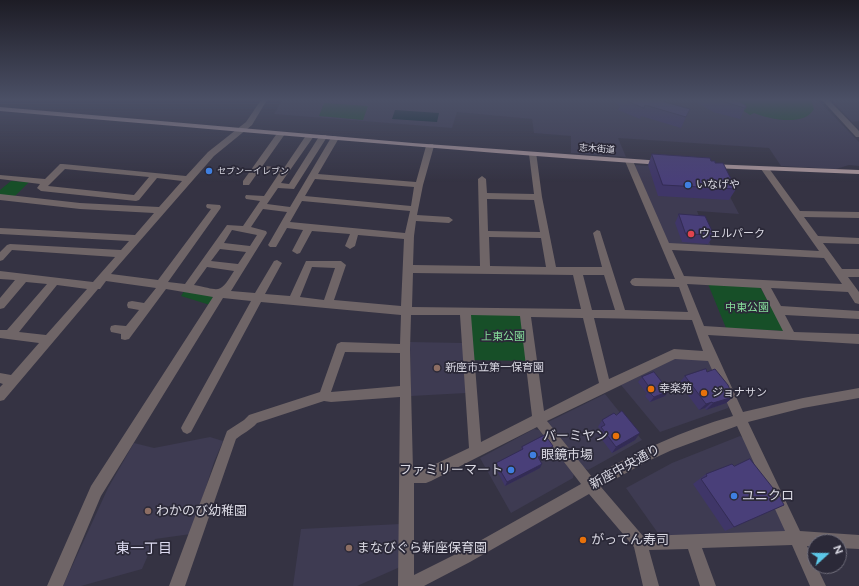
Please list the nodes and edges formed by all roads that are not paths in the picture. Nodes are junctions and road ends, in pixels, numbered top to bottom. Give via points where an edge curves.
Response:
1 (210, 127) edge
2 (243, 127) edge
3 (852, 127) edge
4 (240, 130) junction
5 (281, 134) junction
6 (859, 135) edge
7 (310, 136) junction
8 (323, 137) junction
9 (335, 138) junction
10 (430, 146) junction
11 (532, 154) junction
12 (629, 161) junction
13 (667, 163) edge
14 (705, 165) edge
15 (269, 168) dead end
16 (765, 169) junction
17 (286, 171) junction
18 (859, 172) edge
19 (155, 175) junction
20 (313, 176) junction
21 (0, 177) edge
22 (188, 179) junction
23 (482, 179) dead end
24 (47, 182) junction
25 (246, 183) dead end
26 (276, 185) junction
27 (419, 185) junction
28 (483, 196) junction
29 (0, 197) edge
30 (249, 197) dead end
31 (538, 197) junction
32 (300, 198) junction
33 (264, 203) junction
34 (210, 206) dead end
35 (161, 210) junction
36 (292, 210) junction
37 (413, 213) junction
38 (797, 214) junction
39 (859, 215) edge
40 (448, 220) dead end
41 (284, 225) junction
42 (309, 227) junction
43 (245, 229) junction
44 (0, 231) edge
45 (354, 231) junction
46 (596, 233) dead end
47 (484, 234) junction
48 (545, 235) junction
49 (409, 236) junction
50 (137, 238) junction
51 (816, 239) junction
52 (859, 241) edge
53 (216, 245) junction
54 (272, 245) dead end
55 (0, 246) edge
56 (350, 246) dead end
57 (666, 246) junction
58 (10, 247) junction
59 (252, 250) junction
60 (297, 251) dead end
61 (124, 254) junction
62 (827, 255) junction
63 (0, 258) edge
64 (204, 263) junction
65 (277, 263) dead end
66 (240, 268) junction
67 (409, 268) junction
68 (484, 270) junction
69 (552, 271) junction
70 (576, 271) junction
71 (608, 271) junction
72 (840, 273) junction
73 (859, 273) edge
74 (0, 275) edge
75 (23, 278) junction
76 (104, 278) junction
77 (55, 281) junction
78 (681, 281) junction
79 (635, 282) dead end
80 (764, 284) junction
81 (162, 285) junction
82 (97, 286) junction
83 (187, 288) junction
84 (850, 288) junction
85 (220, 294) junction
86 (258, 298) junction
87 (859, 300) edge
88 (293, 301) junction
89 (132, 304) dead end
90 (328, 304) junction
91 (0, 305) edge
92 (146, 307) junction
93 (778, 310) junction
94 (406, 311) junction
95 (465, 311) junction
96 (525, 313) junction
97 (586, 313) junction
98 (621, 314) junction
99 (859, 315) edge
100 (694, 316) junction
101 (115, 329) dead end
102 (700, 330) junction
103 (5, 334) edge
104 (791, 336) junction
105 (859, 339) edge
106 (49, 340) junction
107 (405, 349) junction
108 (711, 356) junction
109 (0, 378) edge
110 (14, 380) junction
111 (605, 386) junction
112 (406, 390) junction
113 (859, 393) edge
114 (0, 396) edge
115 (324, 396) junction
116 (740, 418) junction
117 (539, 420) junction
118 (187, 428) dead end
119 (476, 452) junction
120 (407, 477) junction
121 (591, 486) junction
122 (796, 538) junction
123 (640, 542) junction
124 (693, 542) junction
125 (859, 542) edge
126 (54, 586) edge
127 (177, 586) edge
128 (407, 586) edge
129 (651, 586) edge
130 (708, 586) edge
131 (818, 586) edge

1 - 4 main road, 志木街道
2 - 4 street
3 - 6 street
4 - 5 main road, 志木街道
4 - 22 street via 211,154
5 - 7 main road, 志木街道
5 - 25 street
7 - 8 main road, 志木街道
7 - 17 street
8 - 9 main road, 志木街道
8 - 26 street via 291,188
9 - 10 main road, 志木街道
9 - 20 street
10 - 11 main road, 志木街道
10 - 27 street
11 - 12 main road, 志木街道
11 - 31 street
12 - 13 main road, 志木街道
12 - 57 street
14 - 16 main road
15 - 17 street
16 - 18 main road
16 - 38 street
17 - 26 street
19 - 22 street
19 - 24 street via 63,166
19 - 24 street via 136,198 41,188
20 - 27 street
20 - 32 street
21 - 24 street
22 - 35 street
23 - 28 street
26 - 33 street
27 - 37 street
28 - 31 street
28 - 47 street
29 - 35 street via 80,206
30 - 33 street
31 - 48 street
32 - 36 street
32 - 37 street
33 - 36 street
33 - 43 street
34 - 81 street via 217,207
35 - 50 street
36 - 41 street
37 - 40 street
37 - 49 street
38 - 39 street
38 - 51 street
41 - 42 street
41 - 54 street
42 - 45 street
42 - 60 street
43 - 53 street via 230,227
43 - 59 street via 263,233
44 - 50 street
45 - 49 street
45 - 56 street
46 - 71 street
47 - 48 street
47 - 68 street
48 - 69 street
49 - 67 street
50 - 61 street
51 - 52 street
51 - 62 street
53 - 59 street
53 - 64 street
55 - 58 street
57 - 62 street
57 - 78 street
58 - 61 street
58 - 63 street
59 - 66 street
61 - 76 street
62 - 72 street
64 - 66 street
64 - 83 street
65 - 86 street
66 - 85 street via 226,290
67 - 68 street
67 - 94 street
68 - 69 street
69 - 70 street
70 - 71 street
70 - 97 street
71 - 98 street
72 - 73 street
72 - 84 street
74 - 75 street
75 - 77 street
75 - 91 street
76 - 81 street
76 - 82 street
77 - 82 street
77 - 103 street
78 - 79 street
78 - 80 street
78 - 100 street
80 - 84 street
80 - 93 street
81 - 83 street
81 - 92 street
82 - 106 street
83 - 85 street
84 - 87 street
85 - 86 street
85 - 126 street via 96,491
86 - 88 street
86 - 118 street
88 - 90 street
88 - 90 street via 309,263 341,265
89 - 92 street
90 - 94 street
92 - 101 street via 127,334
93 - 99 street
93 - 104 street
94 - 95 street
94 - 107 street
95 - 96 street
95 - 119 street
96 - 97 street
96 - 117 street
97 - 98 street
97 - 111 street
98 - 100 street
100 - 102 street
102 - 104 street
102 - 108 street
103 - 106 street
104 - 105 street
106 - 110 street
107 - 112 street
107 - 115 street via 341,347
108 - 111 street via 674,354
108 - 116 street
109 - 110 street
110 - 114 street
111 - 117 street
112 - 115 street
112 - 120 street
113 - 116 street, 新座中央通り via 801,403
115 - 127 street via 253,419 249,425 238,428 231,435
116 - 121 street, 新座中央通り via 669,444
116 - 122 street
117 - 119 street
117 - 121 street
119 - 120 street via 426,476
120 - 128 street
121 - 123 street
121 - 128 street, 新座中央通り
122 - 124 street
122 - 125 street
122 - 131 street
123 - 124 street
123 - 129 street
124 - 130 street

